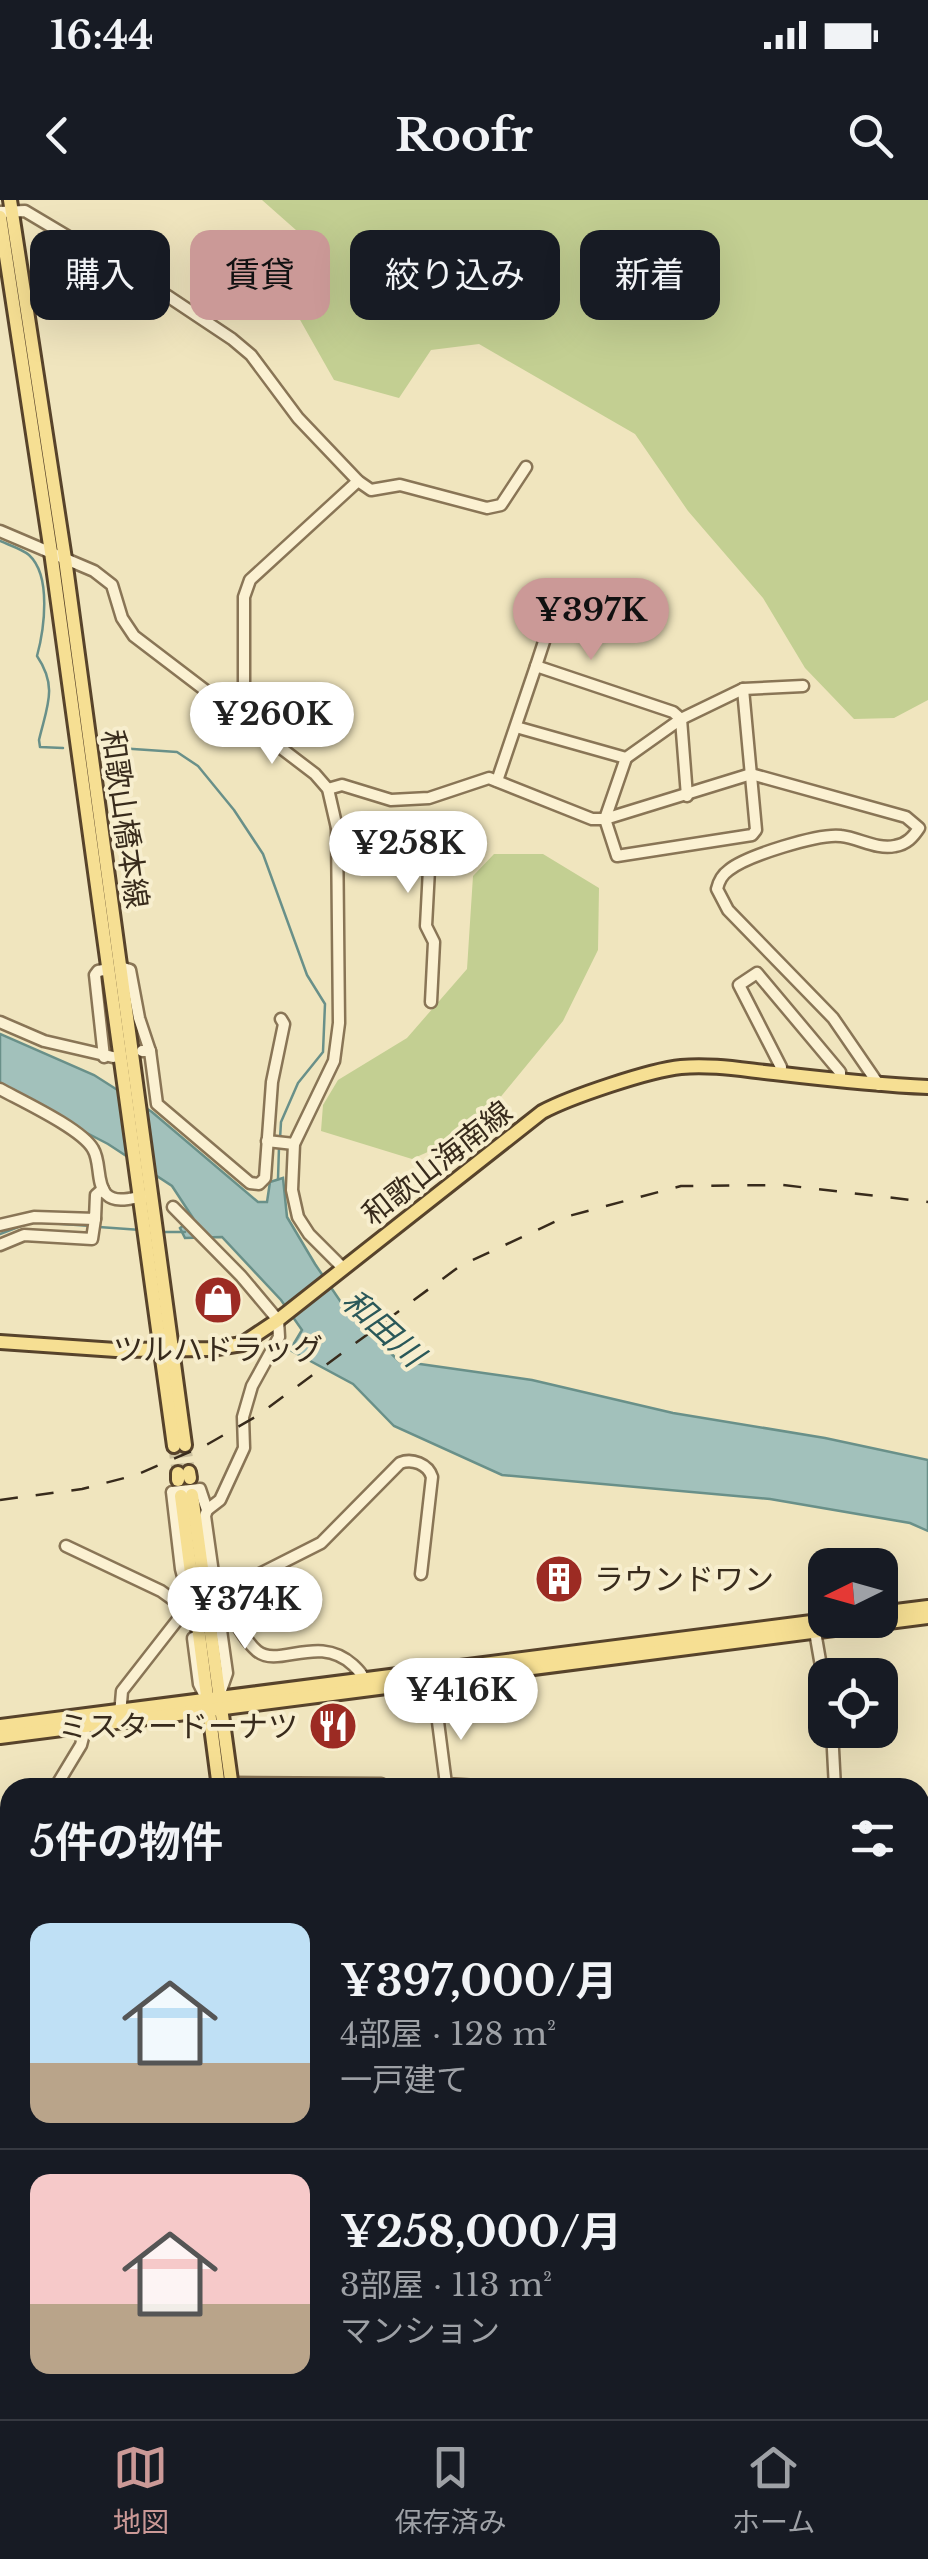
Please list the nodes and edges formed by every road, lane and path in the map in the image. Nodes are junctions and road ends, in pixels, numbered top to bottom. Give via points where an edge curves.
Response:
1 (6, 210) edge
2 (526, 467) dead end
3 (358, 481) junction
4 (0, 531) edge
5 (51, 552) junction
6 (65, 559) junction
7 (528, 598) dead end
8 (536, 666) junction
9 (803, 686) dead end
10 (742, 689) junction
11 (244, 720) junction
12 (681, 720) junction
13 (516, 727) junction
14 (626, 758) junction
15 (751, 774) junction
16 (497, 780) junction
17 (328, 789) junction
18 (687, 796) junction
19 (605, 819) junction
20 (337, 828) junction
21 (115, 968) junction
22 (431, 1002) dead end
23 (281, 1019) dead end
24 (0, 1022) edge
25 (780, 1074) junction
26 (840, 1081) junction
27 (879, 1086) junction
28 (928, 1087) edge
29 (0, 1089) edge
30 (132, 1089) junction
31 (280, 1143) junction
32 (102, 1189) junction
33 (148, 1195) junction
34 (173, 1207) dead end
35 (94, 1218) junction
36 (0, 1224) edge
37 (0, 1244) edge
38 (338, 1272) junction
39 (280, 1318) junction
40 (0, 1342) edge
41 (167, 1349) junction
42 (180, 1445) tunnel mouth
43 (186, 1496) dead end
44 (208, 1510) junction
45 (66, 1546) dead end
46 (421, 1574) dead end
47 (218, 1597) junction
48 (928, 1607) edge
49 (188, 1609) junction
50 (898, 1611) edge
51 (928, 1617) edge
52 (898, 1619) edge
53 (808, 1626) edge
54 (433, 1676) junction
55 (364, 1685) junction
56 (214, 1705) junction
57 (120, 1720) junction
58 (87, 1721) junction
59 (0, 1726) edge
60 (0, 1737) edge
61 (833, 1748) edge
62 (62, 1778) edge
63 (226, 1778) edge
64 (445, 1778) edge
65 (835, 1778) edge

1 - 3 street via 25,211 232,340
1 - 5 main road, 和歌山橋本線
1 - 6 main road, 和歌山橋本線
2 - 3 street via 501,505 487,508 400,485 371,490
3 - 11 street via 250,580 244,597
4 - 5 street
5 - 6 street
5 - 21 main road, 和歌山橋本線
6 - 11 street via 112,585 134,636
6 - 21 main road, 和歌山橋本線
7 - 8 street via 555,608
8 - 12 street
8 - 13 street
9 - 10 street
10 - 12 street
10 - 15 street
11 - 17 street
12 - 14 street
12 - 18 street
13 - 14 street
13 - 16 street
14 - 19 street
15 - 18 street
15 - 19 street via 752,836 617,856
15 - 27 street via 906,817 918,828 898,846 840,835 804,840 732,866 717,889 728,910 832,1018
16 - 17 street via 392,800 342,785
16 - 19 street
17 - 20 street
18 - 19 street
20 - 22 street via 367,851 429,869
20 - 31 street via 334,1061
21 - 24 street via 95,975 108,1057
21 - 30 main road, 和歌山橋本線
21 - 31 street via 133,977 157,1104 250,1183 265,1178
23 - 31 street
25 - 26 main road, 和歌山海南線
25 - 26 street via 739,985 758,973 840,1072
25 - 38 main road, 和歌山海南線 via 680,1067 560,1103
26 - 27 main road, 和歌山海南線
27 - 28 main road, 和歌山海南線
29 - 32 street via 89,1142
30 - 33 main road, 和歌山橋本線
30 - 33 main road, 和歌山橋本線 via 138,1182
31 - 38 street via 298,1217
32 - 33 street via 117,1200
32 - 35 street
33 - 41 main road, 和歌山橋本線
34 - 39 street
35 - 36 street
35 - 37 street via 92,1239 24,1234
38 - 39 main road, 和歌山海南線
39 - 41 main road, 和歌山海南線 via 242,1344
39 - 44 street via 280,1336 243,1416 244,1448 220,1500
40 - 41 main road, 和歌山海南線
41 - 42 main road, 和歌山橋本線
43 - 56 main road
44 - 47 street
44 - 49 street via 200,1489 172,1492
45 - 49 street
46 - 47 street via 432,1477 406,1461 321,1543
47 - 55 street via 257,1651 340,1653
47 - 56 street via 227,1672
48 - 50 main road
49 - 56 street via 199,1684
49 - 57 street via 122,1691
51 - 52 main road
53 - 54 main road
54 - 55 main road
54 - 64 street
55 - 56 main road
56 - 57 main road
56 - 63 main road
57 - 58 main road
58 - 59 main road
58 - 60 main road
58 - 62 street
61 - 65 street

